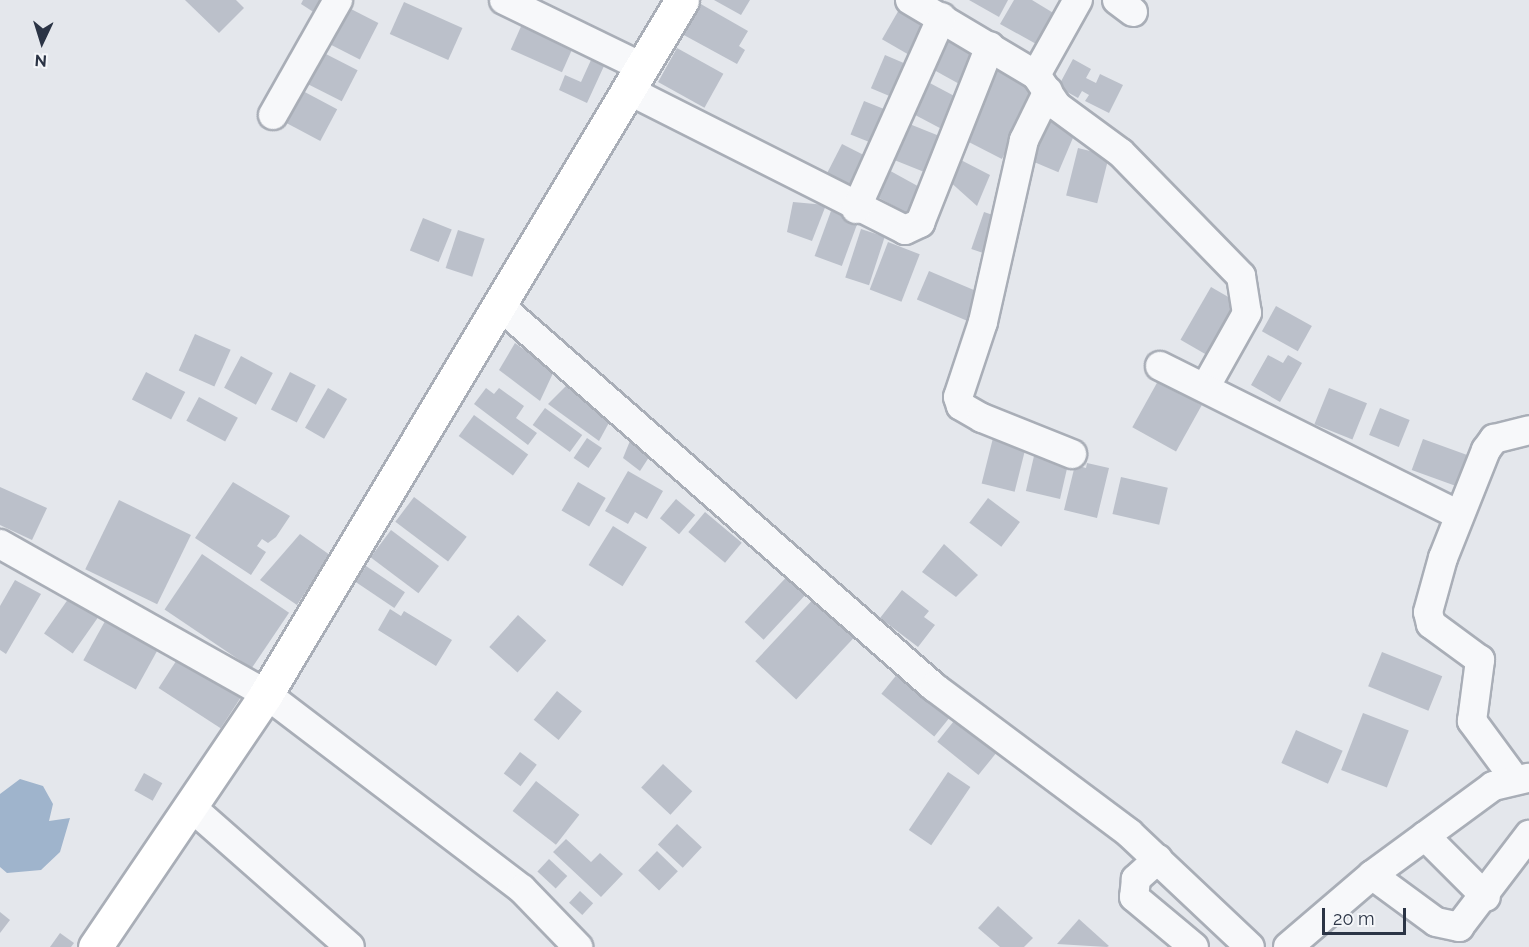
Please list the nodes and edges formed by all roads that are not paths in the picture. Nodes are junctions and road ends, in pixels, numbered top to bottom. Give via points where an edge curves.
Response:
1 (338, 0) edge
2 (504, 0) edge
3 (682, 0) edge
4 (910, 0) edge
5 (1078, 0) edge
6 (942, 17) junction
7 (990, 46) junction
8 (637, 80) junction
9 (1042, 83) junction
10 (273, 115) dead end
11 (856, 209) junction
12 (500, 306) junction
13 (1160, 366) dead end
14 (1206, 386) junction
15 (1529, 430) edge
16 (1072, 454) dead end
17 (1459, 515) junction
18 (0, 544) edge
19 (266, 694) junction
20 (1522, 778) edge
21 (190, 806) junction
22 (1529, 835) edge
23 (1425, 836) junction
24 (1158, 859) junction
25 (1372, 875) junction
26 (1486, 897) junction
27 (95, 947) edge
28 (350, 947) edge
29 (578, 947) edge
30 (1194, 947) edge
31 (1250, 947) edge
32 (1288, 947) edge

1 - 10 street
2 - 8 street
3 - 8 main road
4 - 6 street
5 - 9 street
6 - 7 street
6 - 11 street
7 - 9 street
7 - 11 street via 920,223 905,230
8 - 11 street
8 - 12 main road
9 - 14 street via 1071,118 1122,153 1241,276 1248,297 1247,313
9 - 16 street via 1024,140 983,322 958,397 961,406 982,418
12 - 19 main road
12 - 24 street via 934,687 1094,804
13 - 14 street
14 - 17 street
15 - 17 street via 1494,439
17 - 20 street via 1430,594 1428,612 1431,624 1480,660 1472,722
18 - 19 street
19 - 21 main road
19 - 29 street via 522,889
20 - 23 street via 1493,786
21 - 27 main road
21 - 28 street via 285,895
22 - 26 street
23 - 25 street
23 - 26 street
24 - 30 street via 1136,879 1134,897
24 - 31 street
25 - 26 street via 1436,922 1450,926 1459,927
25 - 32 street

